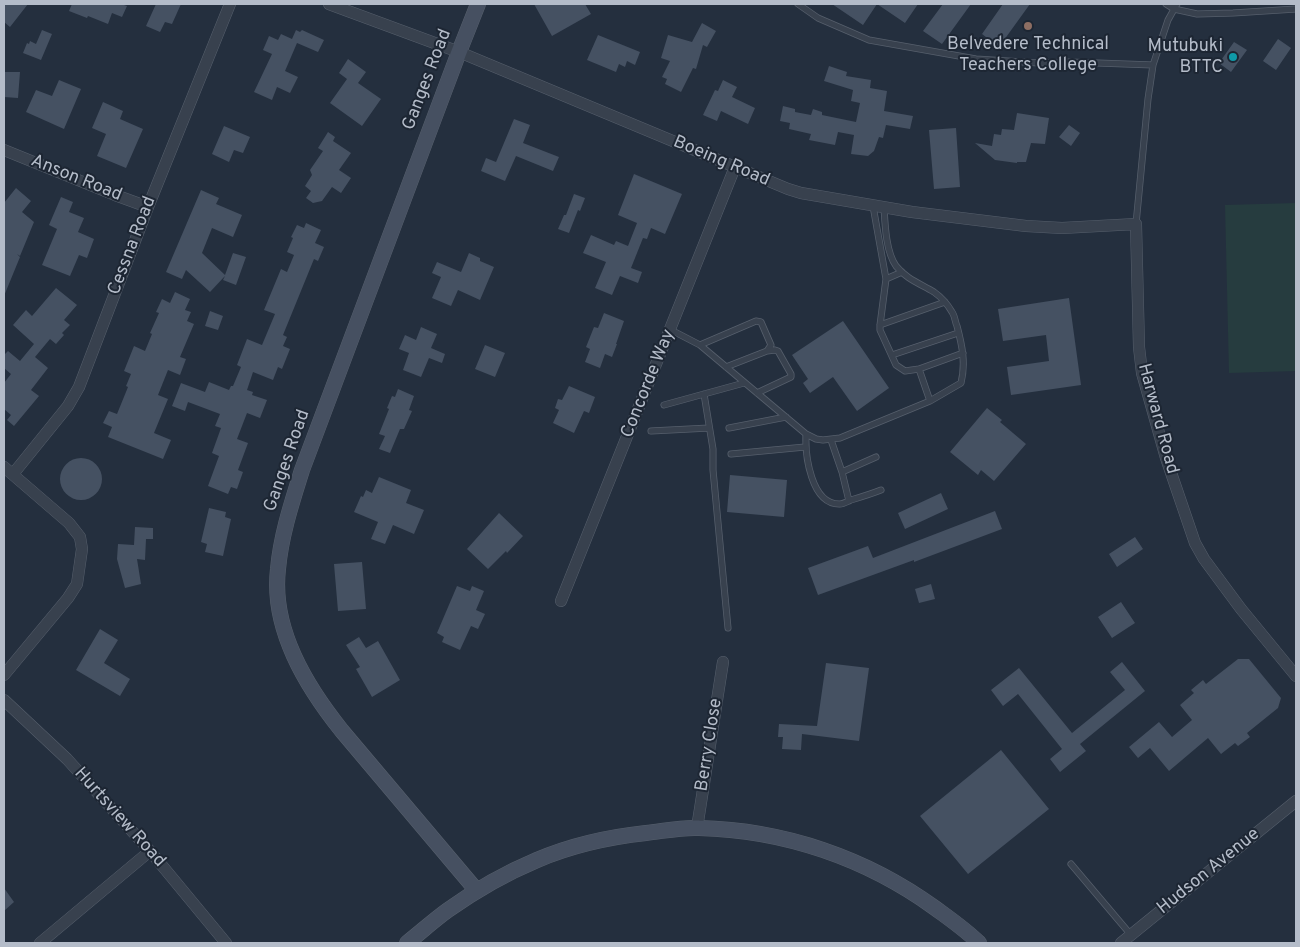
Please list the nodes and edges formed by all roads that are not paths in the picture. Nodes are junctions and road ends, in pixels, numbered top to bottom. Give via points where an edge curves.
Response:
1 (230, 4) edge
2 (330, 4) edge
3 (478, 4) edge
4 (798, 4) edge
5 (1166, 4) edge
6 (1176, 6) edge
7 (1296, 9) edge
8 (459, 52) junction
9 (1153, 65) junction
10 (4, 150) edge
11 (735, 167) junction
12 (148, 206) junction
13 (878, 206) junction
14 (1136, 224) junction
15 (902, 272) junction
16 (886, 279) junction
17 (945, 302) junction
18 (880, 325) junction
19 (671, 330) junction
20 (958, 333) junction
21 (700, 345) junction
22 (768, 351) junction
23 (963, 353) junction
24 (892, 355) junction
25 (726, 367) junction
26 (919, 369) junction
27 (744, 383) junction
28 (704, 394) junction
29 (758, 394) junction
30 (930, 401) junction
31 (664, 405) dead end
32 (786, 417) junction
33 (709, 428) junction
34 (729, 428) dead end
35 (651, 431) dead end
36 (806, 434) junction
37 (831, 440) junction
38 (805, 447) junction
39 (731, 454) dead end
40 (876, 457) dead end
41 (8, 471) edge
42 (842, 472) junction
43 (881, 490) dead end
44 (849, 501) junction
45 (561, 601) dead end
46 (728, 628) dead end
47 (723, 662) dead end
48 (4, 675) edge
49 (1296, 676) edge
50 (4, 700) edge
51 (1296, 801) edge
52 (697, 828) junction
53 (150, 851) junction
54 (1071, 864) dead end
55 (476, 891) junction
56 (1131, 935) junction
57 (40, 943) edge
58 (226, 943) edge
59 (407, 943) edge
60 (979, 943) edge
61 (1121, 943) edge

1 - 12 street, Cessna Road
2 - 8 street, Boeing Road
3 - 8 street, Ganges Road
4 - 9 lane via 818,18 869,40 976,59
5 - 6 lane
6 - 7 lane via 1197,14
6 - 9 lane, Harward Road
8 - 11 street, Boeing Road
8 - 55 street, Ganges Road via 302,470 290,506 277,571 283,625 290,647 311,688 342,731
9 - 14 lane, Harward Road
10 - 12 street, Anson Road
11 - 13 street, Boeing Road via 801,193
11 - 19 street, Concorde Way
12 - 41 street, Cessna Road via 79,387 68,406
13 - 14 street, Boeing Road via 1026,226 1062,228
13 - 15 lane via 887,243 895,265
13 - 16 lane
14 - 49 street, Harward Road via 1142,373 1195,543 1241,609
15 - 16 lane
15 - 17 lane
16 - 18 lane
17 - 18 lane
17 - 20 lane via 953,312
18 - 24 lane
19 - 21 lane
19 - 45 street, Concorde Way
20 - 23 lane
20 - 24 lane
21 - 22 lane via 759,321 772,345
21 - 25 lane
22 - 25 lane
22 - 29 lane via 778,351 791,376
23 - 26 lane
23 - 30 lane via 961,383
24 - 26 lane via 901,370
25 - 27 lane
26 - 30 lane
27 - 28 lane
27 - 29 lane
28 - 31 lane
28 - 33 lane
29 - 32 lane
30 - 37 lane
32 - 34 lane
32 - 36 lane
33 - 35 lane
33 - 46 lane
36 - 37 lane via 816,440
36 - 38 lane
37 - 42 lane
38 - 39 lane
38 - 44 lane via 811,474 821,495 829,502 840,504
40 - 42 lane
41 - 48 street via 69,524 80,537 82,549 76,584 68,598
42 - 44 lane
43 - 44 lane
47 - 52 street, Berry Close
50 - 53 street, Hurtsview Road via 66,759
51 - 56 street, Hudson Avenue
52 - 55 street via 617,836 563,850 538,859
52 - 60 street via 764,834 835,854 900,885
53 - 57 street
53 - 58 street, Hurtsview Road
54 - 56 lane
55 - 59 street
56 - 61 street, Hudson Avenue

